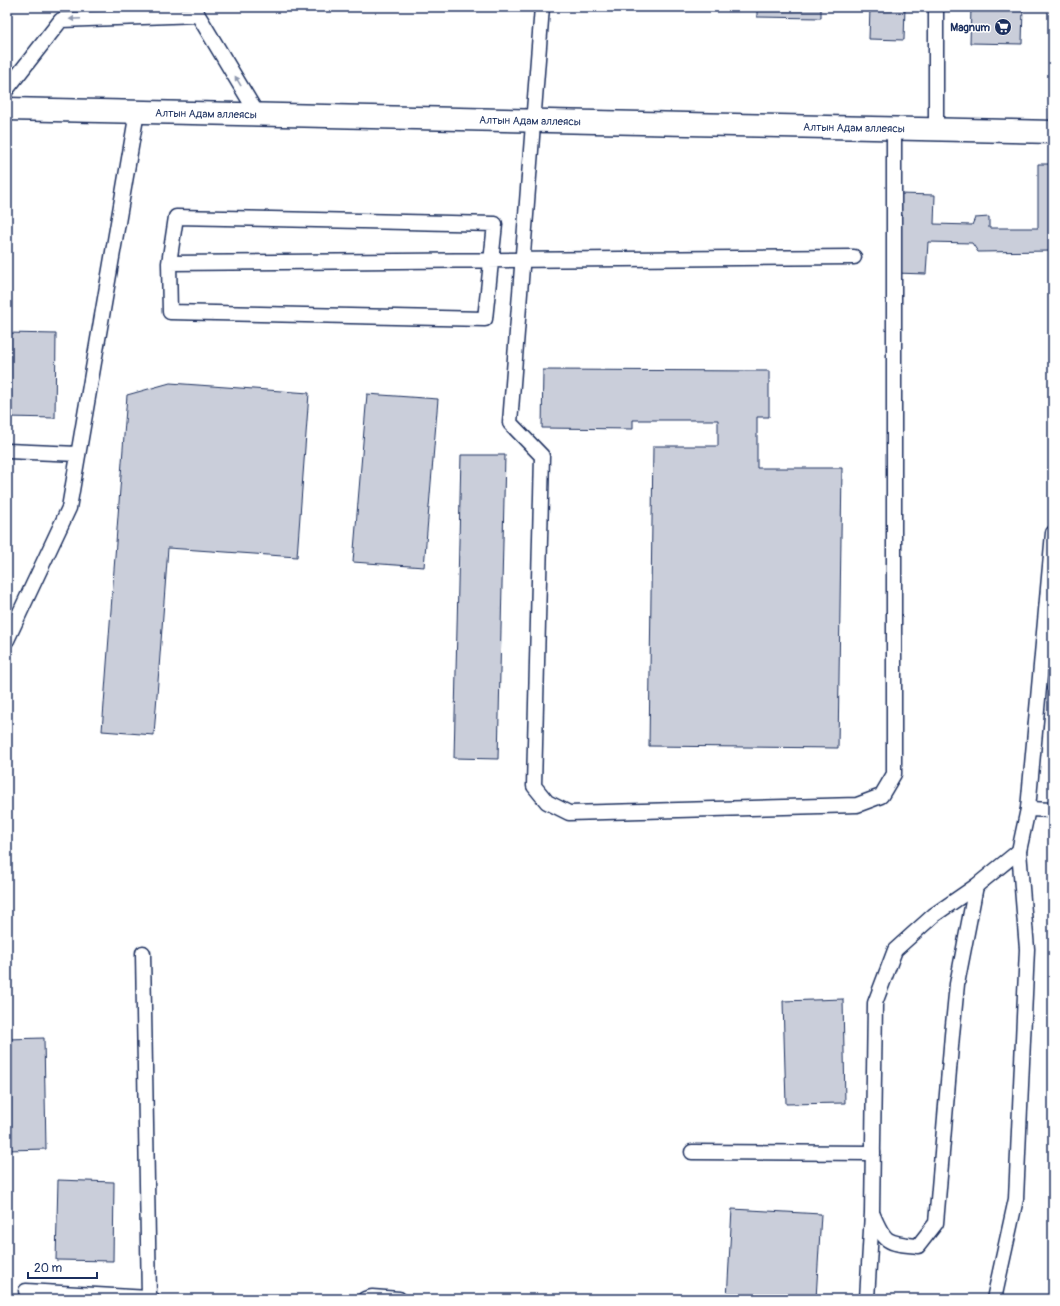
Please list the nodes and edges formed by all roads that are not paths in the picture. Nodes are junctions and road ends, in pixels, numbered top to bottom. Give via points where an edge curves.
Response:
1 (542, 7) edge
2 (936, 7) edge
3 (7, 88) edge
4 (7, 109) edge
5 (136, 112) junction
6 (258, 115) junction
7 (533, 121) junction
8 (894, 129) junction
9 (936, 130) junction
10 (1053, 132) edge
11 (854, 258) dead end
12 (490, 260) junction
13 (523, 260) junction
14 (169, 263) junction
15 (7, 451) edge
16 (78, 454) junction
17 (1053, 532) edge
18 (7, 640) edge
19 (1028, 809) junction
20 (1053, 810) edge
21 (1019, 851) junction
22 (976, 886) junction
23 (143, 953) dead end
24 (692, 1152) dead end
25 (873, 1153) junction
26 (872, 1213) junction
27 (26, 1291) dead end
28 (151, 1298) edge
29 (365, 1299) edge
30 (399, 1299) edge
31 (867, 1299) edge
32 (994, 1299) edge

1 - 7 lane
2 - 9 lane
6 -> 3 lane via 198,15 61,20
4 - 5 main road, Алтын Адам аллеясы
5 - 6 main road, Алтын Адам аллеясы
5 - 16 lane
6 - 7 main road, Алтын Адам аллеясы
7 - 8 main road, Алтын Адам аллеясы
7 - 13 lane
8 - 9 main road, Алтын Адам аллеясы
8 - 13 lane via 894,774 881,796 857,805 569,814 548,802 534,786 542,456 510,423
9 - 10 main road, Алтын Адам аллеясы
11 - 13 lane
12 - 13 lane
12 - 14 lane
12 - 14 lane via 495,224 176,217
12 - 14 lane via 485,319 170,312
15 - 16 lane
16 - 18 lane via 69,508
17 - 19 lane
19 - 20 lane
19 - 21 lane
21 - 22 lane
21 - 32 lane via 1027,949 1016,1199
22 - 25 lane via 934,915 895,950 875,1003
22 - 26 lane via 958,984 936,1223 918,1246 895,1244 882,1235
23 - 28 lane
24 - 25 lane
25 - 26 lane
26 - 31 lane
27 - 28 lane
29 - 30 lane

